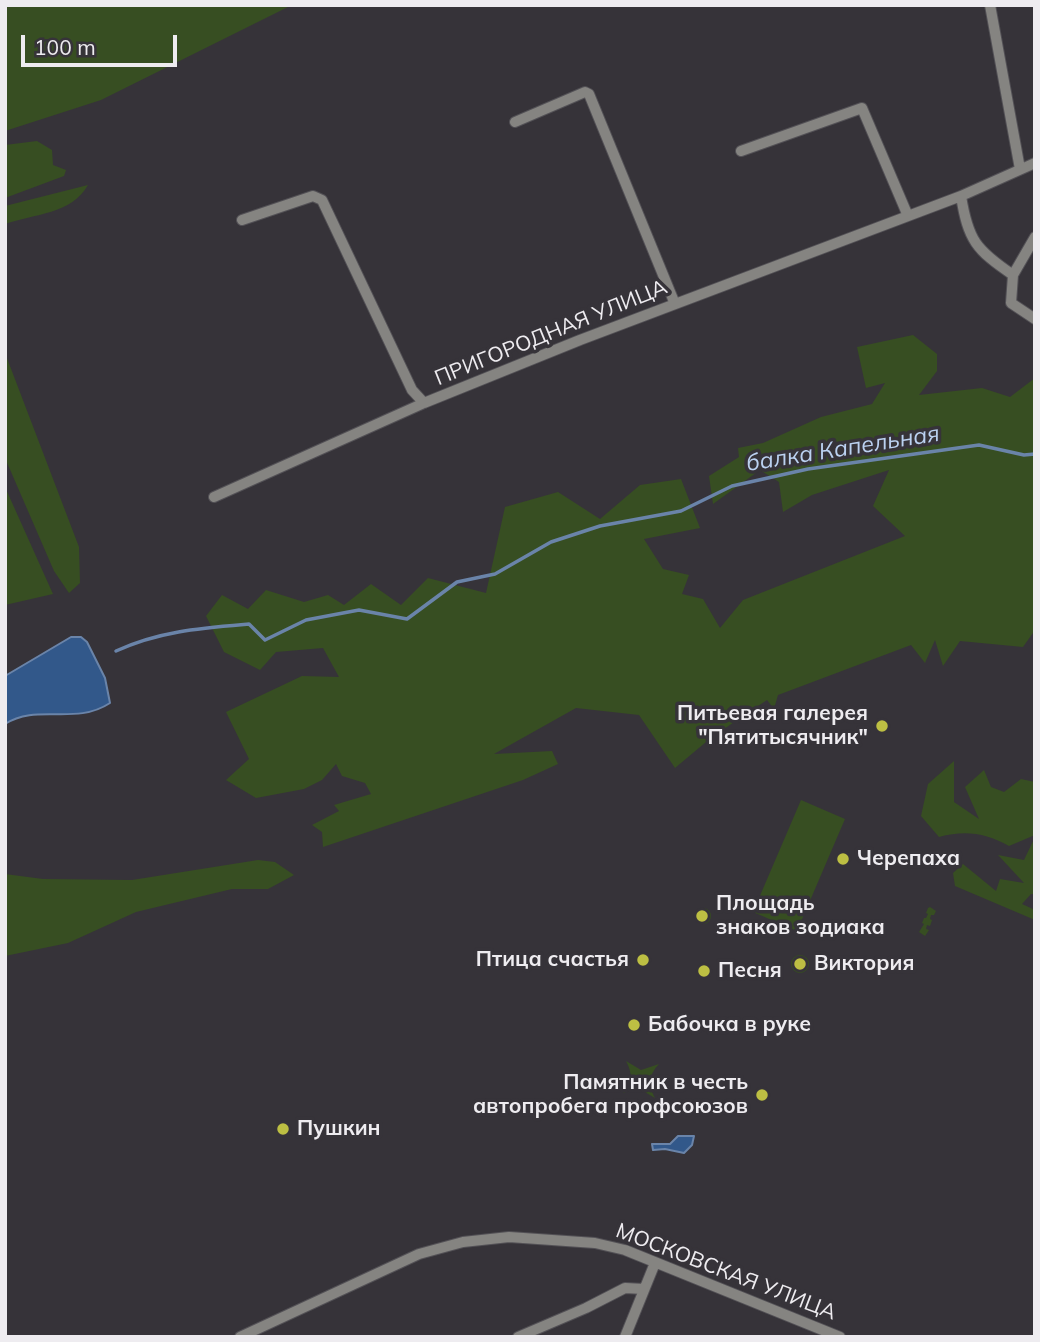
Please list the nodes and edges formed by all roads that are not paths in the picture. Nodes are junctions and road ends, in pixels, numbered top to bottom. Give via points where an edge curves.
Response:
1 (990, 5) edge
2 (515, 122) dead end
3 (741, 151) dead end
4 (1035, 163) edge
5 (1020, 169) junction
6 (961, 196) junction
7 (908, 216) junction
8 (242, 220) dead end
9 (1035, 237) edge
10 (1013, 275) junction
11 (676, 304) junction
12 (1035, 319) edge
13 (424, 403) junction
14 (214, 497) dead end
15 (655, 1263) junction
16 (644, 1289) junction
17 (240, 1337) edge
18 (518, 1337) edge
19 (625, 1337) edge
20 (840, 1337) edge

1 - 5 street
2 - 11 street via 589,94
3 - 7 street via 862,108
4 - 5 street, ПРИГОРОДНАЯ УЛИЦА
5 - 6 street, ПРИГОРОДНАЯ УЛИЦА
6 - 7 street, ПРИГОРОДНАЯ УЛИЦА
6 - 10 street via 965,223 975,243
7 - 11 street, ПРИГОРОДНАЯ УЛИЦА
8 - 13 street via 313,196 322,200 412,390
9 - 10 street
10 - 12 street via 1010,303
11 - 13 street, ПРИГОРОДНАЯ УЛИЦА
13 - 14 street, ПРИГОРОДНАЯ УЛИЦА
15 - 16 street
15 - 17 street, МОСКОВСКАЯ УЛИЦА via 595,1242 509,1237 463,1242 419,1254
15 - 20 street, МОСКОВСКАЯ УЛИЦА
16 - 18 street via 625,1288
16 - 19 street

